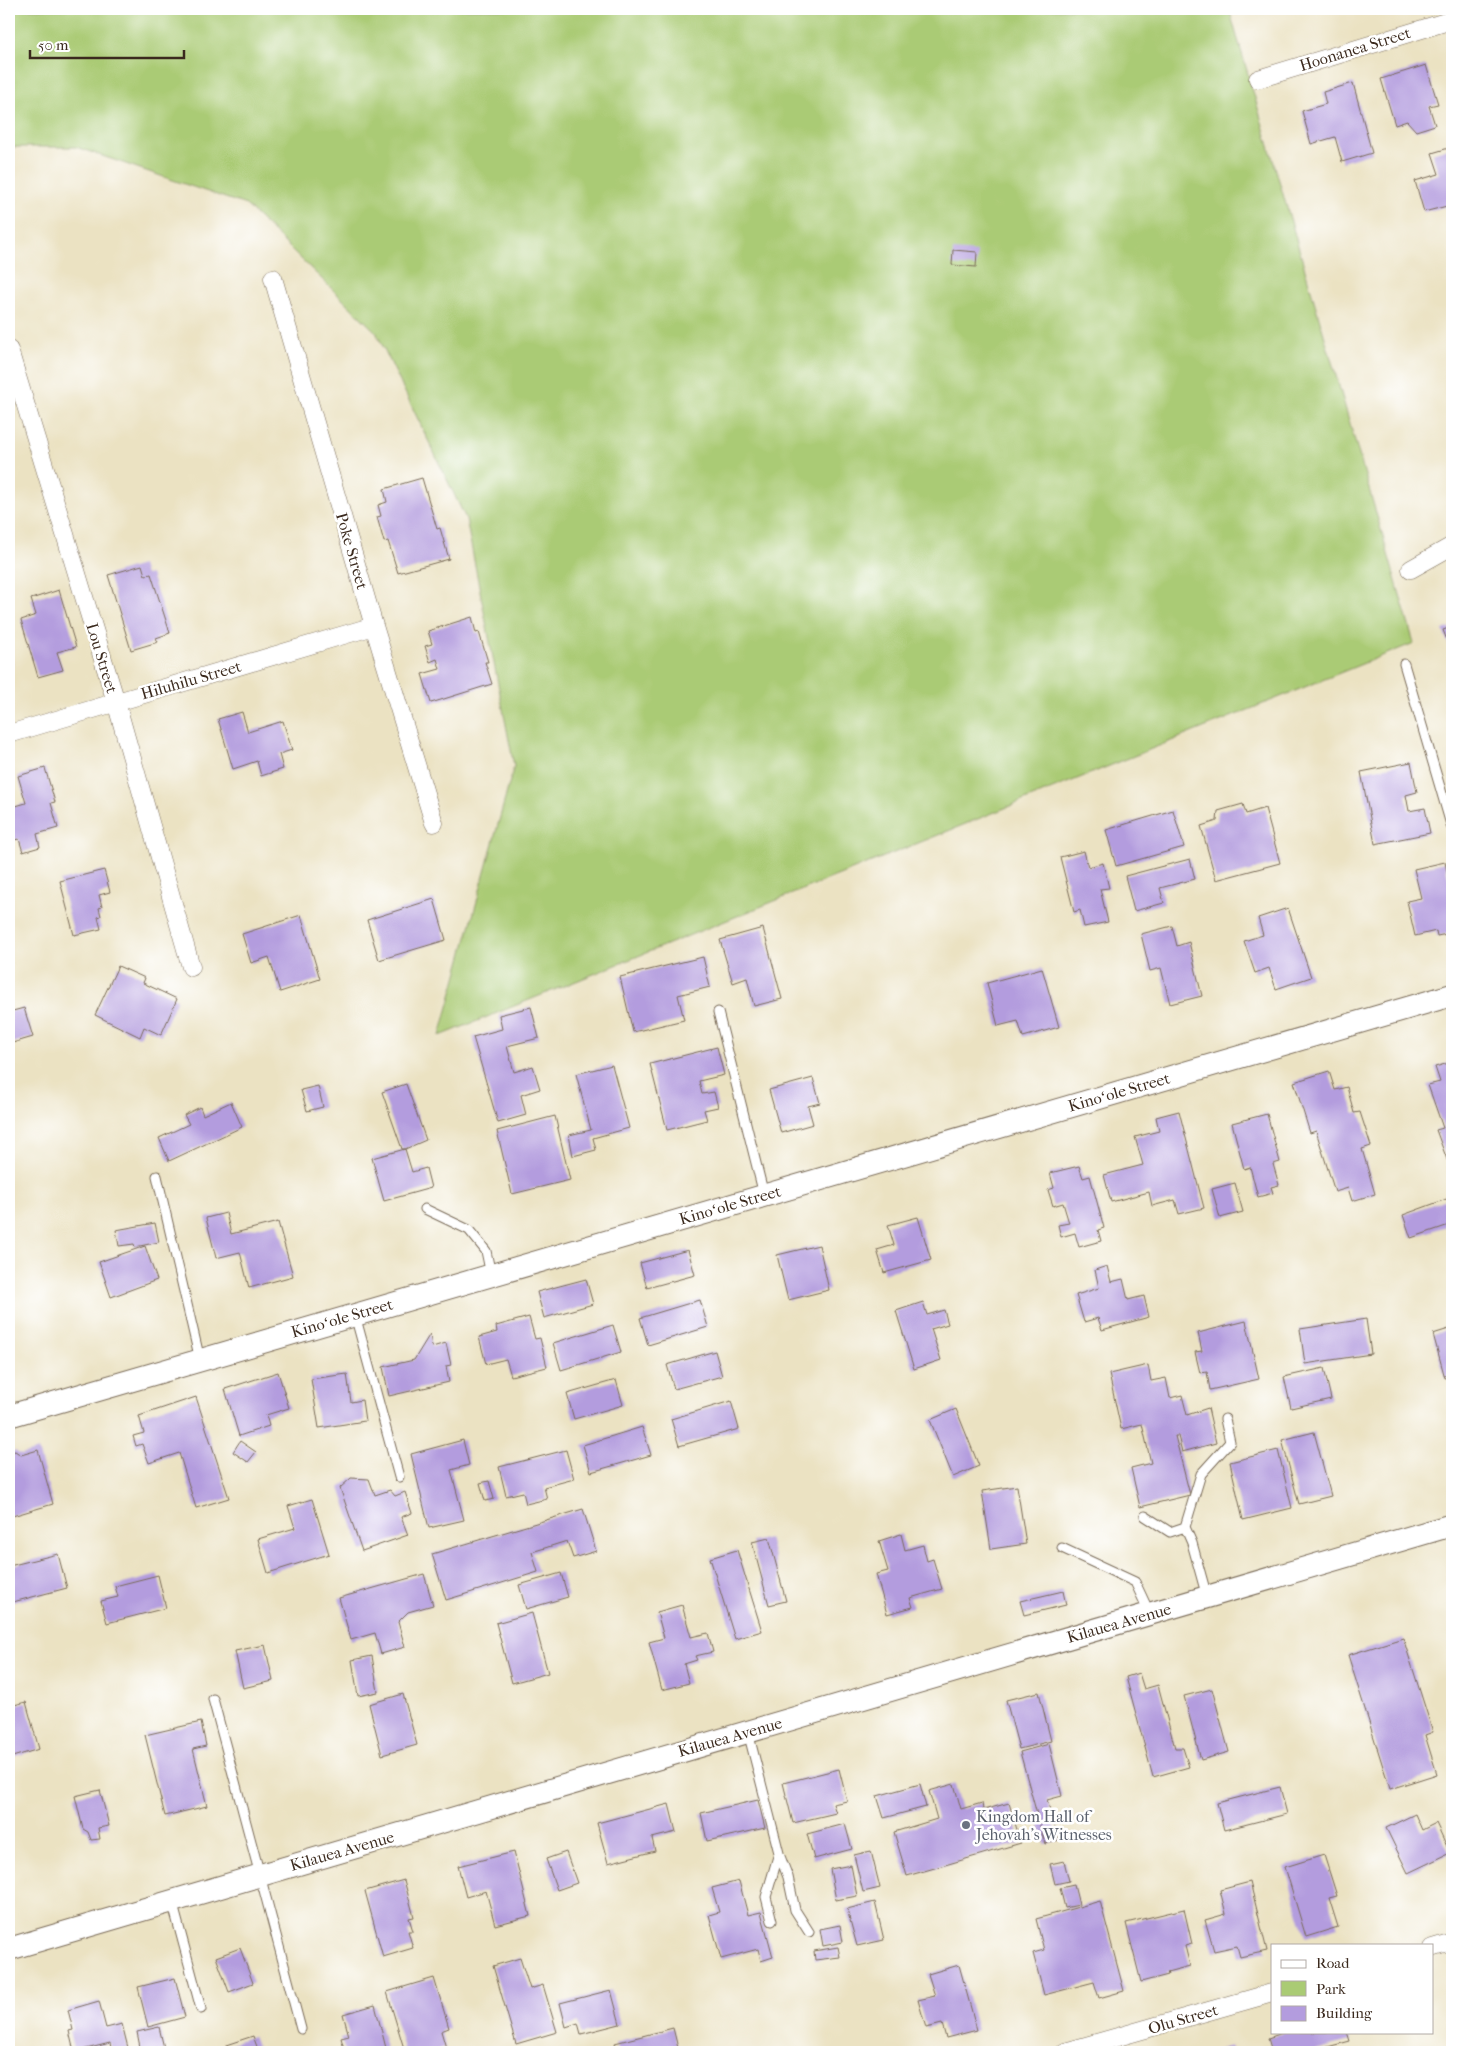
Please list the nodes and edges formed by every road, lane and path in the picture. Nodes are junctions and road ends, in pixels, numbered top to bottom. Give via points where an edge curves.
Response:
1 (1452, 20) edge
2 (1258, 79) dead end
3 (273, 278) dead end
4 (9, 350) edge
5 (1452, 546) edge
6 (1410, 569) dead end
7 (374, 626) junction
8 (1404, 664) dead end
9 (116, 702) junction
10 (9, 734) edge
11 (434, 823) dead end
12 (1452, 828) edge
13 (191, 966) dead end
14 (1452, 996) edge
15 (718, 1012) dead end
16 (157, 1176) dead end
17 (764, 1196) junction
18 (426, 1209) dead end
19 (491, 1275) junction
20 (355, 1314) junction
21 (200, 1360) junction
22 (9, 1416) edge
23 (1225, 1419) dead end
24 (399, 1477) dead end
25 (1145, 1516) dead end
26 (1452, 1525) edge
27 (1185, 1527) junction
28 (1062, 1548) dead end
29 (1207, 1598) junction
30 (1150, 1614) junction
31 (213, 1699) dead end
32 (748, 1732) junction
33 (779, 1853) junction
34 (260, 1875) junction
35 (172, 1901) junction
36 (772, 1921) dead end
37 (809, 1932) dead end
38 (1452, 1942) edge
39 (1434, 1947) edge
40 (9, 1949) edge
41 (1271, 1993) edge
42 (201, 2009) dead end
43 (301, 2029) dead end
44 (1066, 2052) edge

1 - 2 street, Hoonanea Street
3 - 7 street, Poke Street
4 - 9 street, Lou Street
5 - 6 street
7 - 9 street, Hiluhilu Street
7 - 11 street, Poke Street
8 - 12 lane
9 - 10 street, Hiluhilu Street
9 - 13 street, Lou Street
14 - 17 street, Kinoʻole Street
15 - 17 lane
16 - 21 lane
17 - 19 street, Kinoʻole Street
18 - 19 lane via 469,1230 486,1251
19 - 20 street, Kinoʻole Street
20 - 21 street, Kinoʻole Street
20 - 24 lane
21 - 22 street, Kinoʻole Street
23 - 27 lane via 1230,1442 1201,1474
25 - 27 lane via 1170,1532
26 - 29 street, Kilauea Avenue
27 - 29 lane
28 - 30 lane via 1135,1582
29 - 30 street, Kilauea Avenue
30 - 32 street, Kilauea Avenue
31 - 34 lane
32 - 33 lane
32 - 34 street, Kilauea Avenue
33 - 36 lane via 766,1897
33 - 37 lane via 795,1910
34 - 35 street, Kilauea Avenue
34 - 43 lane
35 - 40 street, Kilauea Avenue
35 - 42 lane
38 - 39 street
41 - 44 street, Olu Street

